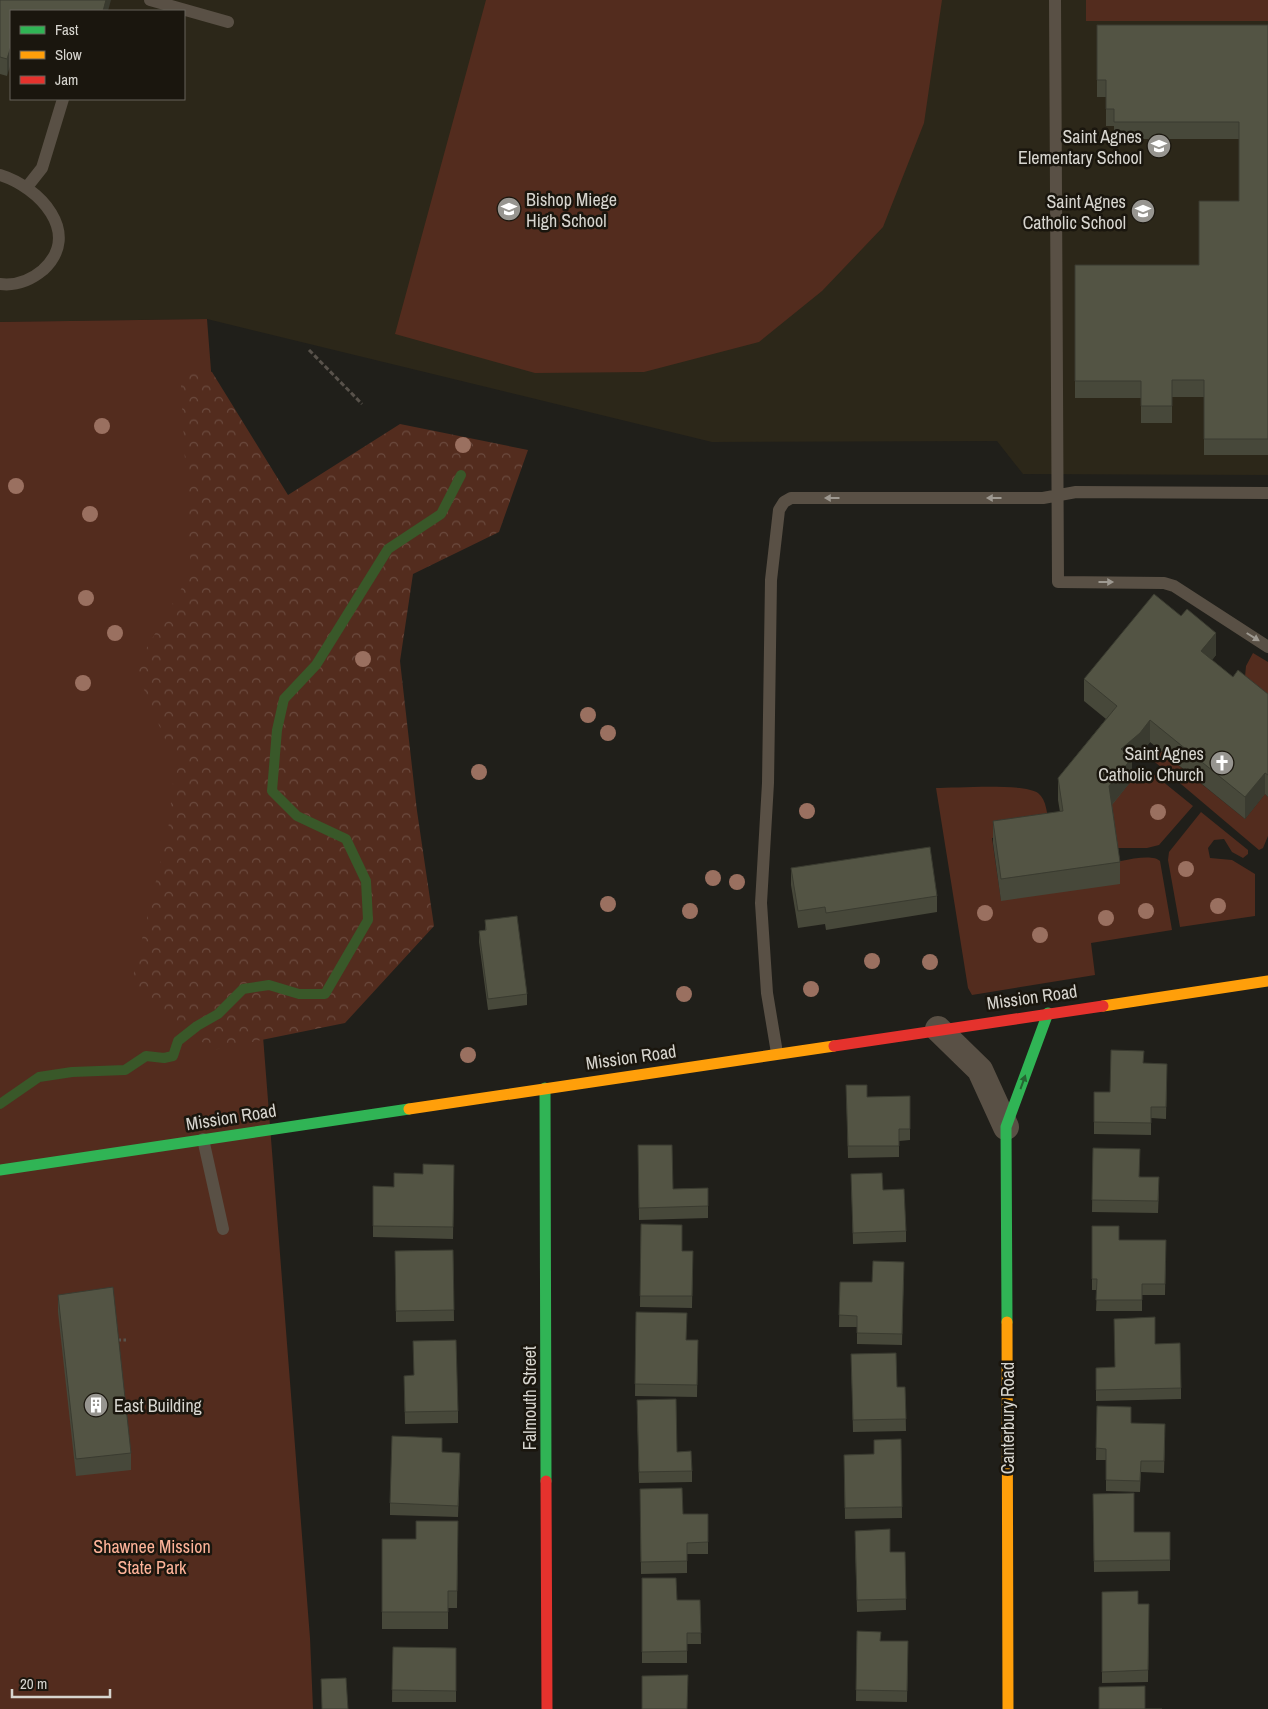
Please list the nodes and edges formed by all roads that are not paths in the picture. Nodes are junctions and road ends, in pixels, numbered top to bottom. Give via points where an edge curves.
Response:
1 (150, 0) edge
2 (1055, 0) edge
3 (228, 22) dead end
4 (63, 100) edge
5 (0, 175) edge
6 (27, 187) junction
7 (0, 284) edge
8 (1268, 493) edge
9 (1056, 494) junction
10 (1268, 647) edge
11 (1268, 981) edge
12 (1048, 1013) junction
13 (938, 1029) junction
14 (777, 1053) junction
15 (545, 1088) junction
16 (1006, 1127) junction
17 (203, 1139) junction
18 (0, 1170) edge
19 (224, 1229) dead end
20 (547, 1709) edge
21 (1008, 1709) edge

1 - 3 lane
2 - 9 lane
4 - 6 lane via 42,168
5 - 6 lane
6 - 7 lane via 40,196 56,222 59,242 52,261 31,280
8 - 9 lane
9 -> 10 lane via 1058,582 1164,583 1174,586
9 -> 14 lane via 1043,498 791,498 779,510 771,580 768,782 761,903 767,993
11 - 12 street, Mission Road
12 - 13 street, Mission Road
16 -> 12 street, Canterbury Road
13 - 14 street, Mission Road
13 - 16 street, Canterbury Road via 980,1070
14 - 15 street, Mission Road
15 - 17 street, Mission Road
15 - 20 street, Falmouth Street
16 - 21 street, Canterbury Road
17 - 18 street, Mission Road
17 - 19 lane

